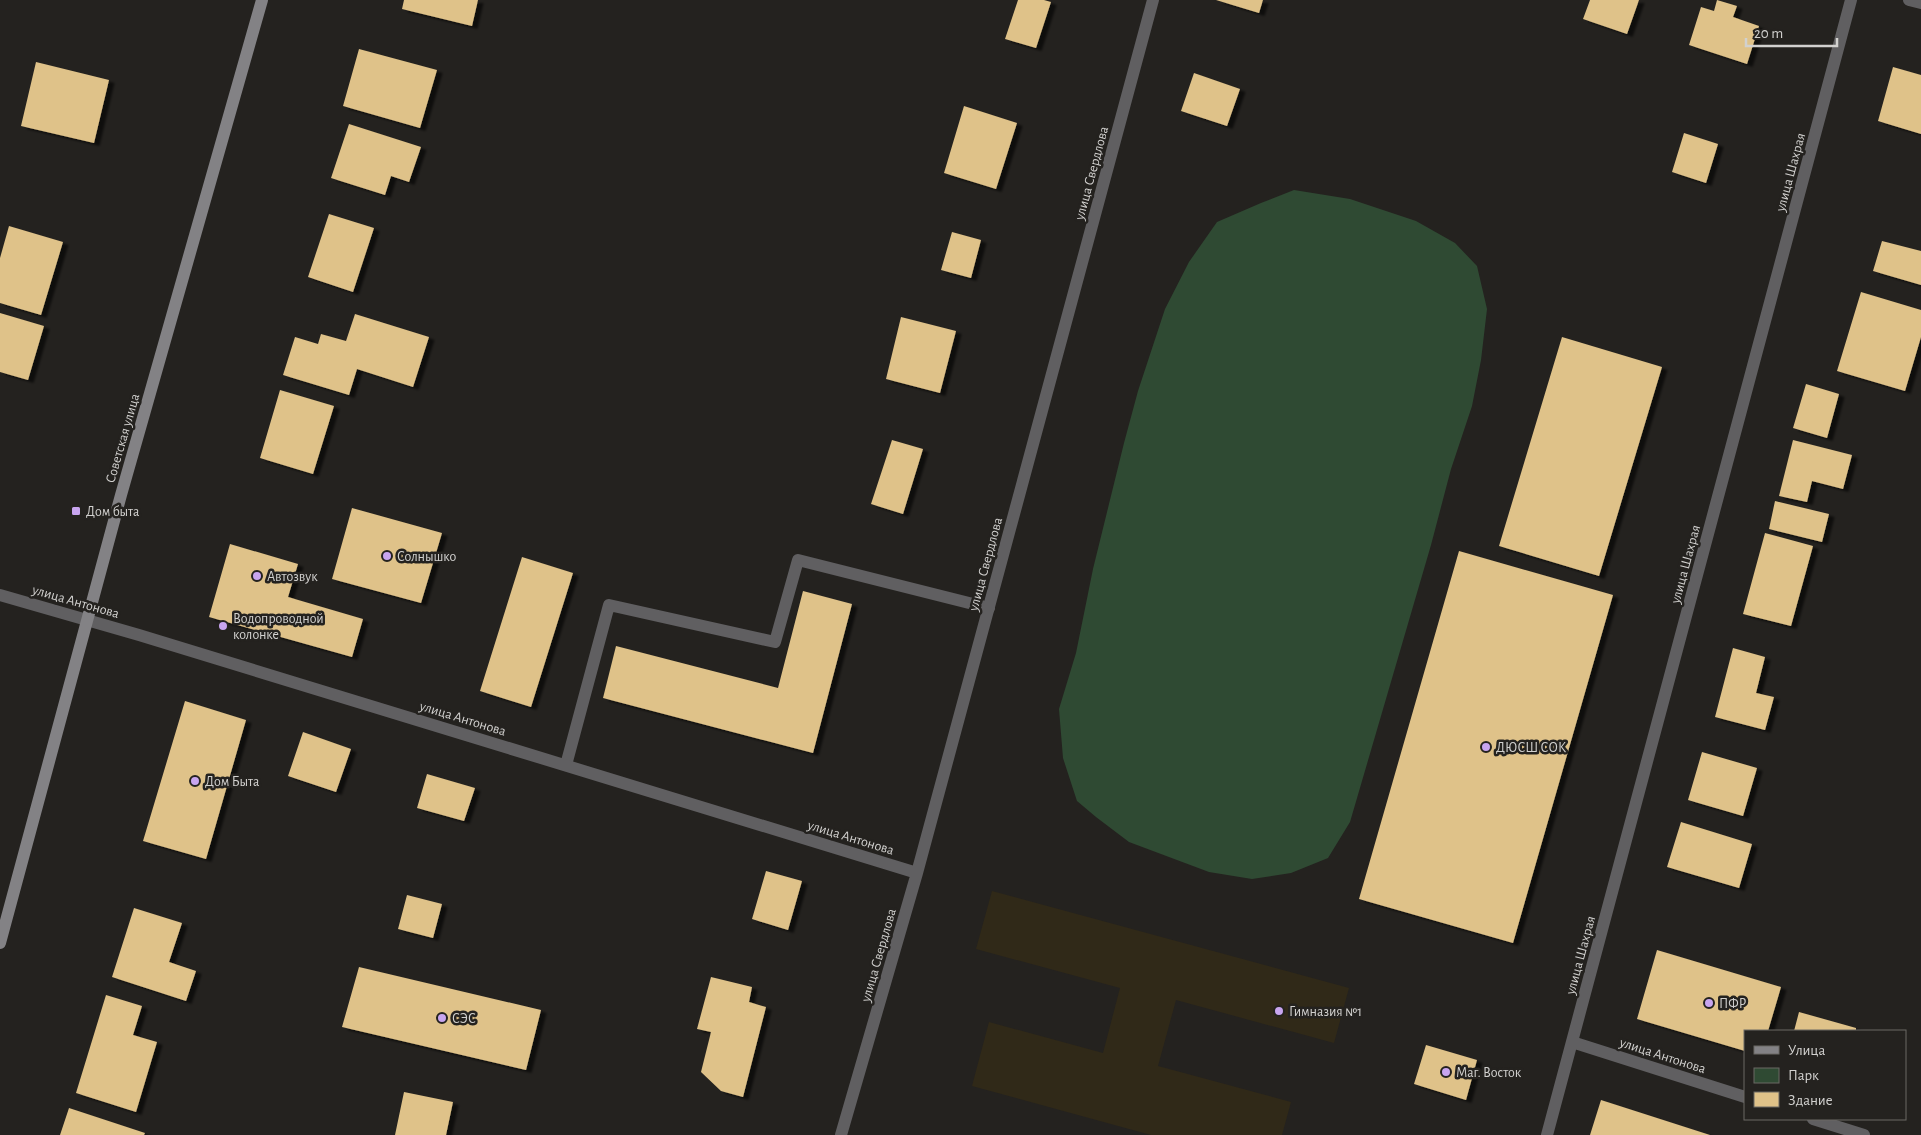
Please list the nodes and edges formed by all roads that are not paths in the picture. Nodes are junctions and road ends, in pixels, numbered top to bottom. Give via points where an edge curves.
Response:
1 (262, 0) edge
2 (1153, 0) edge
3 (1851, 0) edge
4 (1909, 0) edge
5 (1921, 3) edge
6 (0, 595) edge
7 (989, 608) junction
8 (88, 619) junction
9 (566, 765) junction
10 (917, 873) junction
11 (0, 943) edge
12 (1572, 1042) junction
13 (1744, 1097) edge
14 (1817, 1120) edge
15 (842, 1135) edge
16 (1547, 1135) edge
17 (1864, 1135) edge

1 - 8 main road, Советская улица
2 - 7 street, улица Свердлова
3 - 12 street, улица Шахрая
4 - 5 street
6 - 8 street, улица Антонова
7 - 9 street via 798,560 775,642 608,605
7 - 10 street, улица Свердлова
8 - 9 street, улица Антонова
8 - 11 main road, Советская улица
9 - 10 street, улица Антонова
10 - 15 street, улица Свердлова
12 - 13 street, улица Антонова
12 - 16 street, улица Шахрая
14 - 17 street

